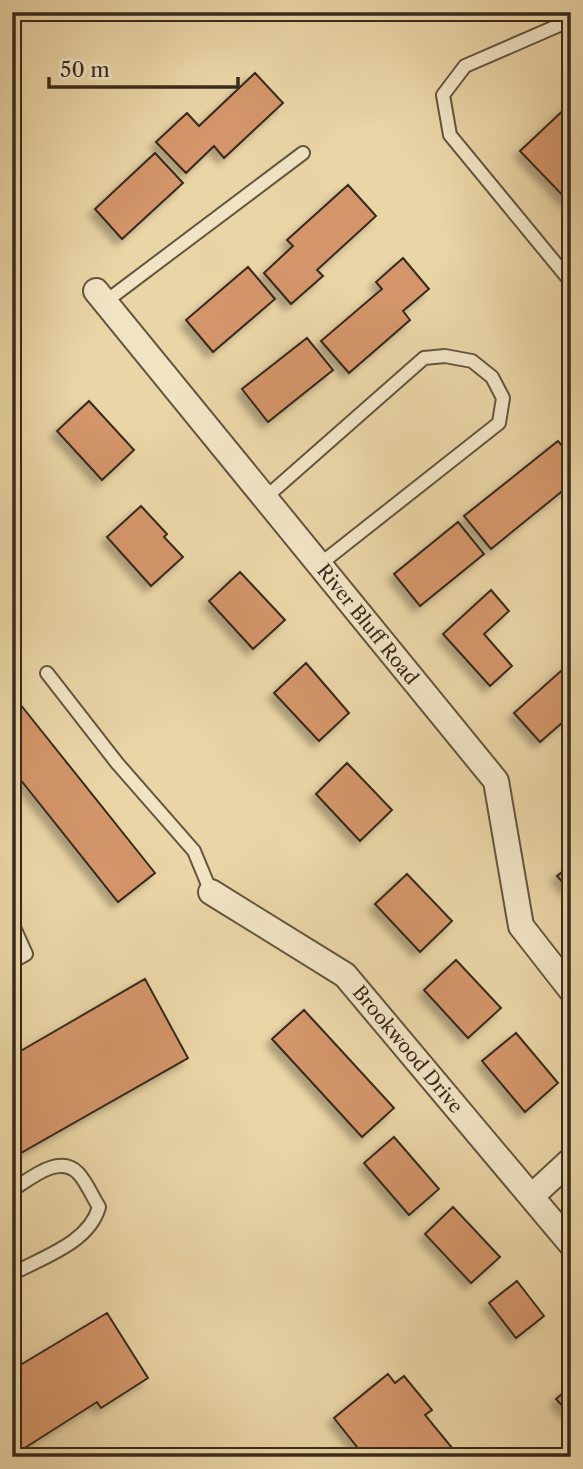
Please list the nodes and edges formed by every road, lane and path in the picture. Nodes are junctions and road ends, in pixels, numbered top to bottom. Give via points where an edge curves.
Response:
1 (571, 20) edge
2 (303, 153) dead end
3 (571, 282) edge
4 (100, 297) joint
5 (265, 498) junction
6 (319, 565) junction
7 (47, 673) dead end
8 (211, 892) joint
9 (12, 923) edge
10 (12, 962) edge
11 (571, 990) edge
12 (571, 1160) edge
13 (12, 1190) edge
14 (532, 1196) junction
15 (571, 1244) edge
16 (12, 1274) edge

1 - 3 lane via 465,66 443,95 450,135
2 - 4 lane
4 - 5 street, River Bluff Road
5 - 6 street, River Bluff Road
5 - 6 lane via 424,358 472,361 492,377 503,398 499,423
6 - 11 street, River Bluff Road via 496,781 521,926
7 - 8 lane via 194,851
8 - 14 street, Brookwood Drive via 345,975
9 - 10 lane via 26,954
12 - 14 street
13 - 16 lane via 51,1167 67,1167 77,1172 99,1207 83,1235
14 - 15 street, Brookwood Drive

